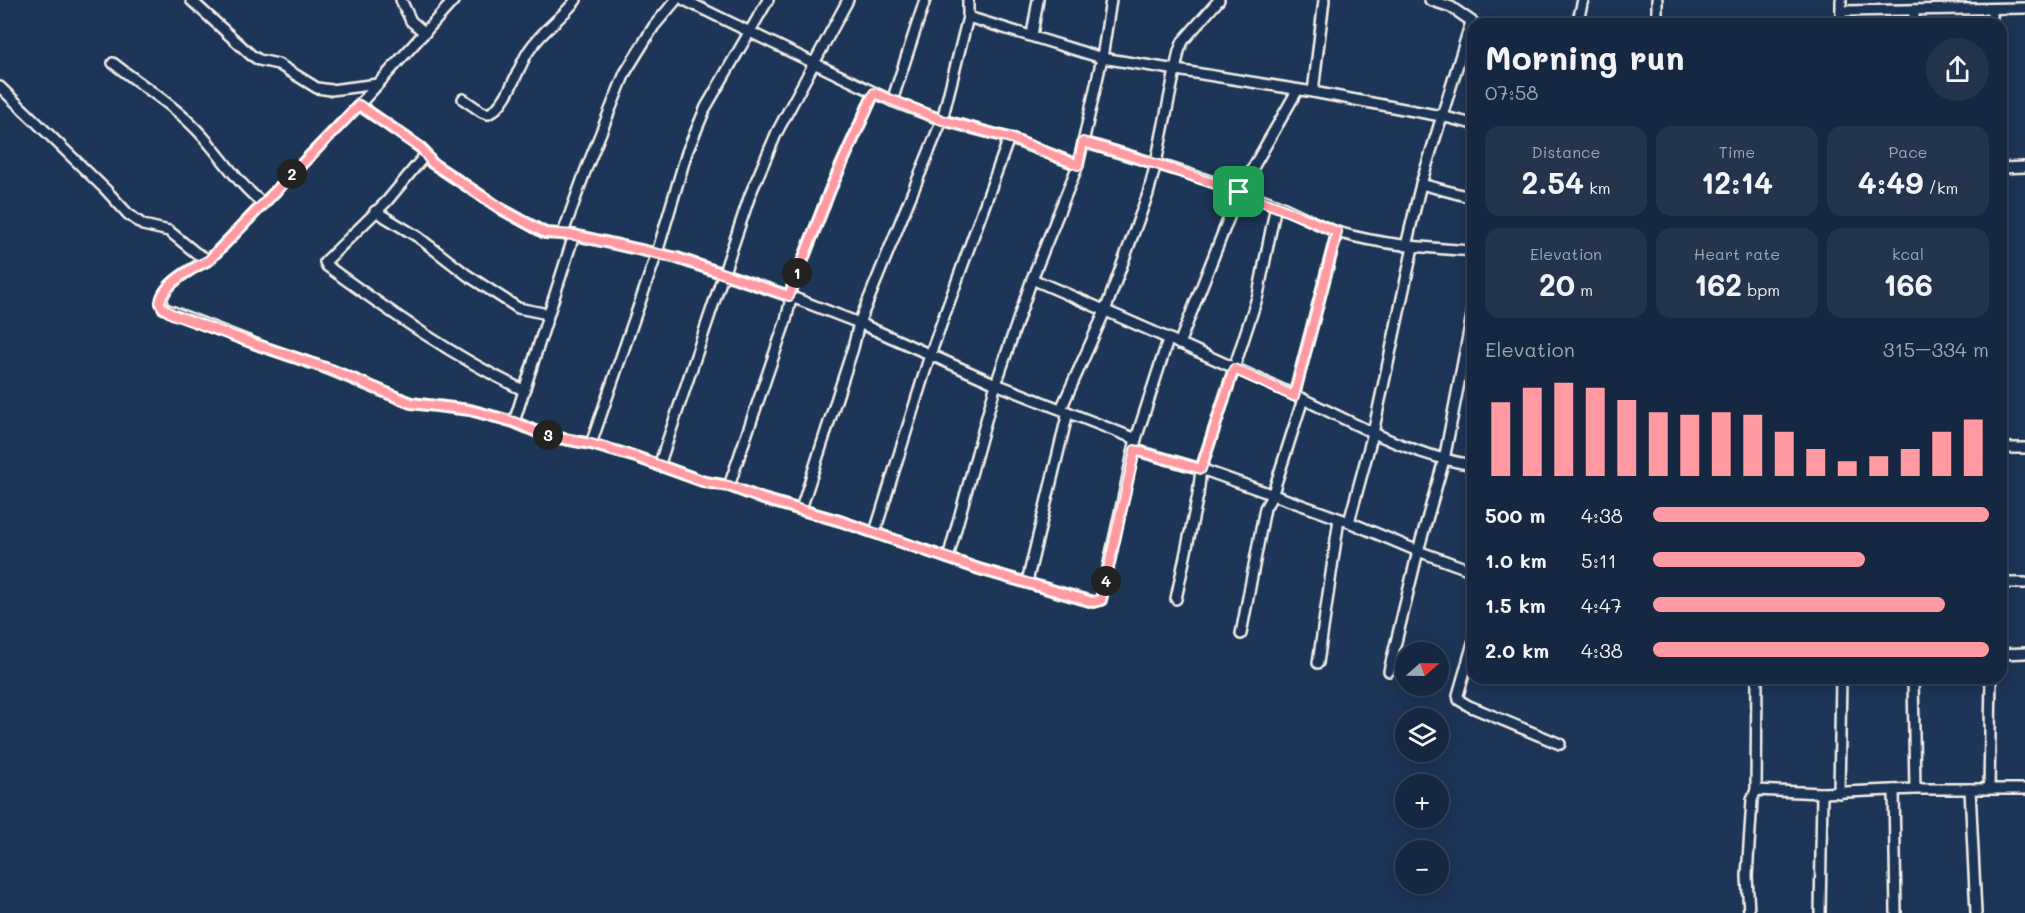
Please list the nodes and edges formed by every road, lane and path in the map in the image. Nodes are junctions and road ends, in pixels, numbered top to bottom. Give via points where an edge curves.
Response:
1 (191, 0) edge
2 (401, 0) edge
3 (454, 0) edge
4 (576, 0) edge
5 (676, 0) edge
6 (684, 0) edge
7 (768, 0) edge
8 (848, 0) edge
9 (925, 0) edge
10 (968, 0) edge
11 (1038, 0) edge
12 (1111, 0) edge
13 (1219, 0) edge
14 (1324, 0) edge
15 (1430, 0) edge
16 (1583, 0) edge
17 (1658, 0) edge
18 (1841, 0) edge
19 (1453, 3) edge
20 (2025, 8) edge
21 (1841, 10) junction
22 (1914, 10) junction
23 (1992, 10) junction
24 (968, 17) junction
25 (1469, 18) edge
26 (1578, 18) edge
27 (1657, 18) edge
28 (1841, 18) edge
29 (1914, 18) edge
30 (1992, 18) edge
31 (425, 33) junction
32 (748, 33) junction
33 (1032, 35) junction
34 (1467, 43) edge
35 (1102, 58) junction
36 (113, 63) dead end
37 (815, 64) junction
38 (1175, 70) junction
39 (378, 84) junction
40 (0, 87) edge
41 (1297, 91) junction
42 (1312, 92) junction
43 (874, 93) junction
44 (463, 99) dead end
45 (892, 101) junction
46 (359, 105) junction
47 (1441, 116) junction
48 (942, 120) junction
49 (1467, 122) edge
50 (1010, 138) junction
51 (1083, 142) junction
52 (426, 154) junction
53 (1156, 163) junction
54 (1078, 165) junction
55 (2025, 167) edge
56 (2007, 168) edge
57 (1421, 184) junction
58 (1239, 192) junction
59 (1467, 196) edge
60 (264, 204) junction
61 (1276, 205) junction
62 (375, 211) junction
63 (1337, 232) junction
64 (563, 233) junction
65 (574, 235) junction
66 (1409, 247) junction
67 (1467, 251) edge
68 (657, 253) junction
69 (209, 260) junction
70 (724, 274) junction
71 (1032, 279) junction
72 (789, 296) junction
73 (1105, 311) junction
74 (548, 314) junction
75 (859, 323) junction
76 (1168, 340) junction
77 (1467, 341) edge
78 (1179, 344) junction
79 (930, 355) junction
80 (1234, 369) junction
81 (996, 384) junction
82 (525, 391) junction
83 (1299, 398) junction
84 (1065, 410) junction
85 (514, 422) junction
86 (1373, 433) junction
87 (1136, 439) junction
88 (591, 444) junction
89 (2007, 448) edge
90 (2025, 448) edge
91 (1135, 450) junction
92 (1444, 460) junction
93 (1467, 464) edge
94 (658, 466) junction
95 (1201, 469) junction
96 (729, 486) junction
97 (1272, 496) junction
98 (801, 509) junction
99 (1344, 521) junction
100 (875, 532) junction
101 (1418, 551) junction
102 (948, 558) junction
103 (1467, 569) edge
104 (1027, 582) junction
105 (2007, 583) edge
106 (2025, 583) edge
107 (1176, 599) dead end
108 (1241, 634) dead end
109 (2025, 653) edge
110 (2007, 654) edge
111 (1318, 663) dead end
112 (1467, 664) edge
113 (1389, 671) dead end
114 (1757, 684) edge
115 (1841, 684) edge
116 (1913, 684) edge
117 (1991, 684) edge
118 (1560, 744) dead end
119 (1915, 789) junction
120 (1970, 789) junction
121 (1989, 789) junction
122 (2025, 789) edge
123 (1756, 790) junction
124 (1894, 790) junction
125 (1822, 793) junction
126 (1839, 793) junction
127 (1749, 913) edge
128 (1820, 913) edge
129 (1896, 913) edge
130 (1976, 913) edge

1 - 39 street via 251,55 283,67 317,88
2 - 31 street via 411,21
3 - 31 street
4 - 44 street via 538,37 496,109 488,114
5 - 64 street via 624,73
6 - 32 street
7 - 32 street
8 - 37 street
9 - 45 street
10 - 24 street
11 - 33 street
12 - 35 street
13 - 38 street via 1183,41
14 - 42 street
15 - 19 street
16 - 26 street
17 - 27 street
18 - 21 street
19 - 25 street
20 - 23 street
21 - 22 street
21 - 28 street
22 - 23 street
22 - 29 street
23 - 30 street
24 - 33 street
24 - 48 street
31 - 39 street
32 - 37 street
32 - 68 street via 706,107 687,152
33 - 35 street
34 - 47 street
35 - 38 street
35 - 51 street
36 - 60 street via 196,128
37 - 43 street
37 - 70 street via 772,143
38 - 41 street
38 - 53 street
39 - 46 street
40 - 69 street via 128,214 143,225 169,231
41 - 42 street
41 - 58 street
42 - 47 street
43 - 45 street
43 - 72 street via 830,190
45 - 48 street
46 - 52 street
46 - 60 street
47 - 49 street
47 - 57 street
48 - 50 street
48 - 75 street
50 - 54 street
50 - 79 street
51 - 53 street
51 - 54 street
52 - 62 street
52 - 64 street via 432,163 503,210 545,233
53 - 58 street
53 - 73 street
54 - 71 street
55 - 56 street
57 - 59 street
57 - 66 street
58 - 61 street
58 - 78 street
60 - 69 street
61 - 63 street
61 - 80 street via 1264,274
62 - 74 street via 518,308
62 - 82 street via 327,259 327,266 448,350
63 - 66 street
63 - 83 street
64 - 65 street
65 - 68 street
65 - 74 street
66 - 67 street
66 - 86 street
68 - 70 street
68 - 88 street
69 - 85 street via 165,290 161,298 163,308 411,403 470,410
70 - 72 street
70 - 94 street
71 - 73 street
71 - 81 street
72 - 75 street
72 - 96 street via 786,320
73 - 76 street
73 - 84 street
74 - 82 street
75 - 79 street
75 - 98 street
76 - 78 street
76 - 87 street
77 - 92 street
78 - 80 street
79 - 81 street
79 - 100 street
80 - 83 street
80 - 95 street
81 - 84 street
81 - 102 street
82 - 85 street
83 - 86 street
83 - 97 street
84 - 87 street
84 - 104 street
85 - 88 street via 551,436
86 - 92 street
86 - 99 street
87 - 91 street
88 - 94 street
89 - 90 street
91 - 95 street
91 - 104 street via 1101,600 1093,602
92 - 93 street
92 - 101 street
94 - 96 street
95 - 97 street
95 - 107 street
96 - 98 street
97 - 99 street
97 - 108 street via 1264,514
98 - 100 street
99 - 101 street
99 - 111 street
100 - 102 street
101 - 103 street
101 - 113 street
102 - 104 street
105 - 106 street
109 - 110 street
112 - 118 street via 1459,700
114 - 123 street
115 - 126 street
116 - 119 street
117 - 121 street
119 - 120 street
119 - 124 street
120 - 121 street
120 - 130 street
121 - 122 street
123 - 125 street
123 - 127 street via 1752,800
124 - 126 street
124 - 129 street
125 - 126 street
125 - 128 street

